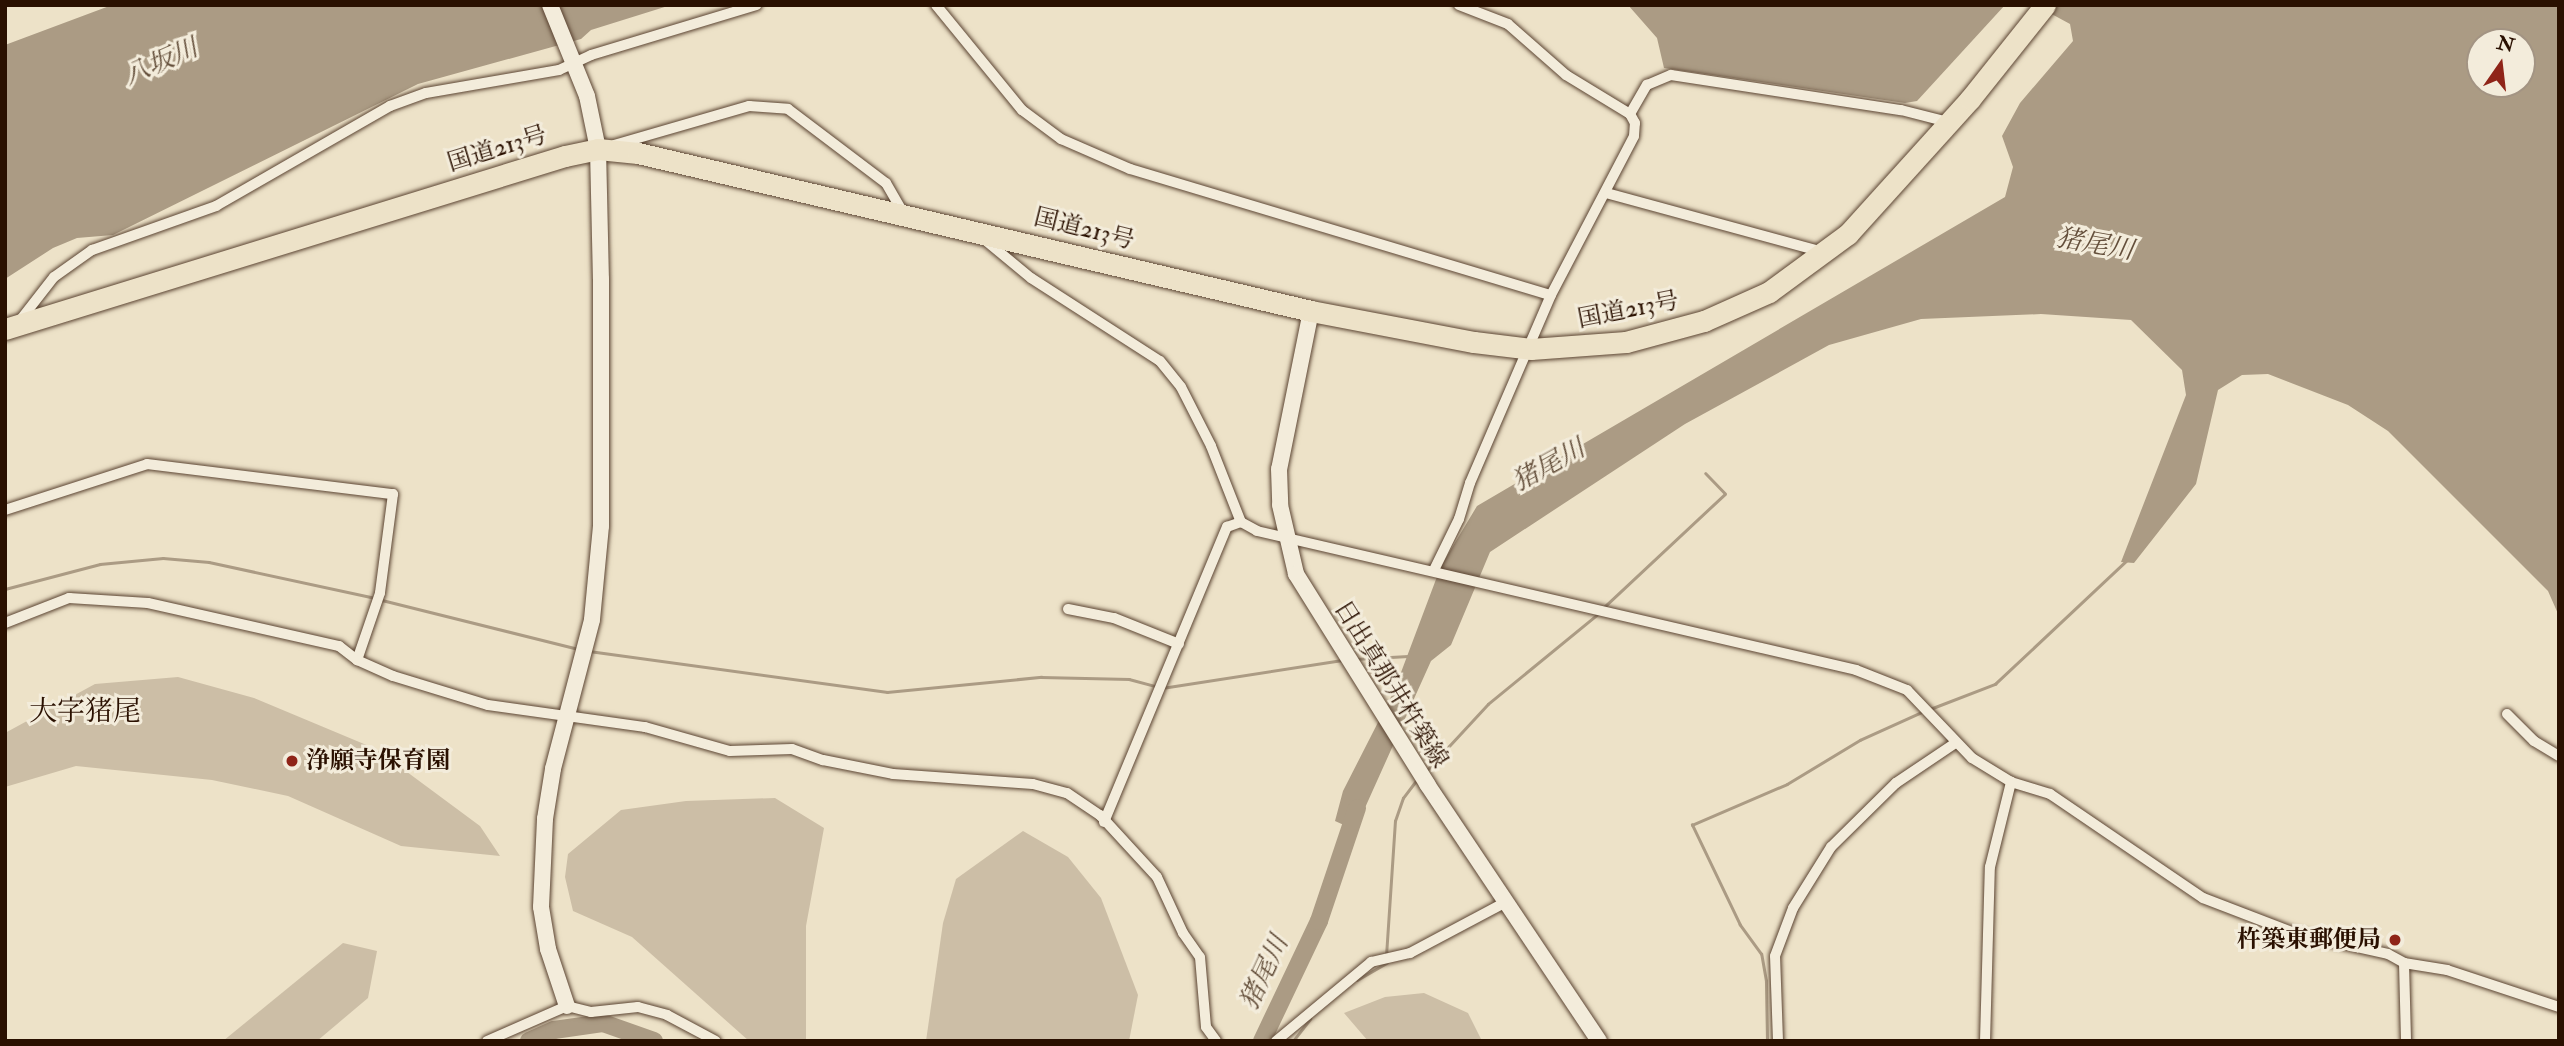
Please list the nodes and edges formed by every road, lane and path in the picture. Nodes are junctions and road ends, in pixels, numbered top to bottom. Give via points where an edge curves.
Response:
1 (550, 5) edge
2 (757, 5) edge
3 (936, 5) edge
4 (1459, 5) edge
5 (2042, 9) edge
6 (573, 64) junction
7 (1630, 114) junction
8 (1948, 122) junction
9 (598, 149) junction
10 (1606, 193) junction
11 (904, 214) junction
12 (971, 228) junction
13 (1824, 253) junction
14 (1551, 295) junction
15 (1311, 311) junction
16 (11, 327) edge
17 (1531, 349) junction
18 (5, 510) edge
19 (1241, 522) junction
20 (1286, 536) junction
21 (1434, 570) junction
22 (1068, 609) dead end
23 (5, 624) edge
24 (1179, 644) junction
25 (357, 660) junction
26 (2507, 714) dead end
27 (570, 716) junction
28 (1954, 744) junction
29 (2559, 756) edge
30 (2011, 782) junction
31 (1104, 822) junction
32 (1506, 902) junction
33 (2404, 963) junction
34 (567, 1006) junction
35 (2559, 1007) edge
36 (487, 1041) edge
37 (716, 1041) edge
38 (1216, 1041) edge
39 (1276, 1041) edge
40 (1599, 1041) edge
41 (1778, 1041) edge
42 (1985, 1041) edge
43 (2406, 1041) edge

1 - 6 street
2 - 6 street
3 - 14 street via 1022,110 1062,139 1143,173
4 - 7 street via 1508,24 1566,75
5 - 8 highway, 国道213号
6 - 9 street via 587,96
6 - 16 street via 426,93 390,106 216,206 92,250 54,277
7 - 8 street via 1647,85 1671,75 1901,110
7 - 10 street via 1634,136
8 - 13 highway, 国道213号 via 1879,204
9 - 11 highway, 国道213号 via 638,153
9 - 11 street via 749,106 788,109 886,183
9 - 16 highway, 国道213号
9 - 27 street via 601,526 589,638
10 - 13 street
10 - 14 street
11 - 12 highway, 国道213号
12 - 15 highway, 国道213号
12 - 19 street via 1031,278 1160,360 1181,387 1211,446
13 - 17 highway, 国道213号 via 1769,292 1704,321 1626,342
14 - 17 street
15 - 17 highway, 国道213号
15 - 20 street, 日出真那井杵築線 via 1279,469
17 - 21 street
18 - 25 street via 147,464 393,494 378,598
19 - 20 street via 1257,531
19 - 24 street via 1227,527
20 - 21 street
20 - 32 street, 日出真那井杵築線 via 1296,574
21 - 28 street via 1856,670 1907,690
22 - 24 street via 1114,618
23 - 25 street via 69,598 148,603 339,646
24 - 31 street
25 - 27 street via 474,701
26 - 29 street via 2534,741
27 - 31 street via 645,727 730,751 792,749 893,774 1051,788 1078,799
27 - 34 street via 553,769 545,819 541,907 548,949
28 - 30 street
28 - 41 street via 1896,783 1831,847 1793,908 1774,956
30 - 33 street via 2050,794 2203,898 2294,933 2388,954
30 - 42 street via 1990,867
31 - 38 street via 1157,877 1183,933 1200,957 1206,1027
32 - 39 street via 1410,953 1371,962
32 - 40 street, 日出真那井杵築線
33 - 35 street via 2447,970
33 - 43 street
34 - 36 street
34 - 37 street via 591,1012 638,1007 667,1015

